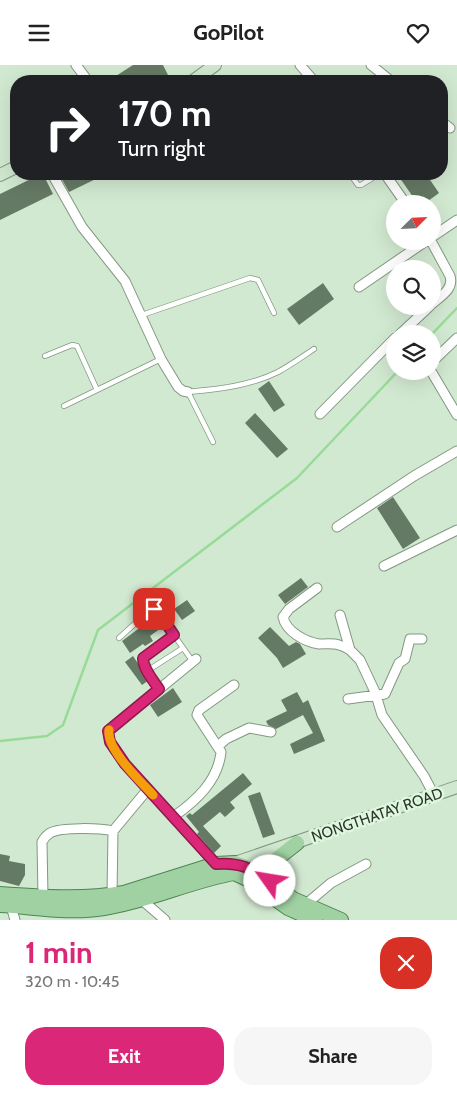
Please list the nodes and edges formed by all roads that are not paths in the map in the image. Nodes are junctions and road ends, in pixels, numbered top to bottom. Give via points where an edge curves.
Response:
1 (215, 65) edge
2 (300, 65) edge
3 (371, 65) edge
4 (201, 75) edge
5 (309, 75) edge
6 (384, 75) edge
7 (55, 180) edge
8 (354, 180) edge
9 (371, 180) edge
10 (388, 180) edge
11 (399, 195) edge
12 (457, 220) edge
13 (441, 231) edge
14 (413, 250) edge
15 (436, 250) edge
16 (359, 287) dead end
17 (441, 296) edge
18 (274, 313) dead end
19 (142, 315) junction
20 (420, 315) edge
21 (410, 325) edge
22 (457, 338) edge
23 (386, 347) edge
24 (314, 349) dead end
25 (441, 353) edge
26 (45, 356) dead end
27 (160, 359) junction
28 (436, 380) edge
29 (97, 390) junction
30 (188, 392) junction
31 (64, 406) dead end
32 (320, 414) dead end
33 (457, 415) edge
34 (213, 442) dead end
35 (457, 451) edge
36 (337, 527) dead end
37 (457, 530) edge
38 (384, 566) dead end
39 (317, 588) dead end
40 (340, 615) dead end
41 (174, 635) junction
42 (119, 638) dead end
43 (422, 639) dead end
44 (183, 648) junction
45 (350, 650) junction
46 (195, 661) joint
47 (147, 671) junction
48 (234, 685) dead end
49 (159, 689) junction
50 (376, 695) junction
51 (348, 699) dead end
52 (271, 732) dead end
53 (218, 746) junction
54 (457, 787) edge
55 (148, 789) junction
56 (434, 795) junction
57 (173, 817) junction
58 (113, 831) junction
59 (297, 843) junction
60 (216, 864) junction
61 (366, 865) dead end
62 (234, 868) junction
63 (250, 874) junction
64 (270, 881) junction
65 (0, 894) edge
66 (112, 895) junction
67 (43, 897) junction
68 (142, 901) junction
69 (5, 905) edge
70 (305, 905) junction
71 (15, 920) edge
72 (165, 920) edge
73 (315, 920) edge
74 (341, 920) edge

1 - 4 street
2 - 5 street
3 - 6 street
7 - 19 street via 82,227 126,281
8 - 9 lane via 358,185
10 - 11 street
12 - 13 street
14 - 16 street
15 - 17 street via 452,282
18 - 19 lane via 258,281 250,278
19 - 27 street
20 - 21 street
22 - 25 street
23 - 32 street
24 - 30 lane via 278,372 253,382
26 - 29 lane via 77,346
27 - 29 lane
27 - 30 street via 178,387
28 - 33 street
29 - 31 lane
30 - 34 lane
35 - 36 street
37 - 38 street
39 - 45 street via 288,609 284,622 296,635 307,640
40 - 45 street
41 - 42 lane via 157,611 151,609
41 - 44 lane
41 - 47 lane via 143,658
43 - 50 street via 410,639 405,659 399,663 385,693
44 - 46 lane
44 - 47 lane
45 - 50 street via 360,660
46 - 49 street
47 - 49 lane
48 - 53 street via 198,710 197,715
49 - 55 street via 108,731 110,742 125,764
50 - 51 street
50 - 56 street via 382,715 424,775
52 - 53 street via 249,728
53 - 57 street via 222,751 220,762 209,783 192,804
54 - 56 street, NONGTHATAY ROAD
55 - 57 street
55 - 58 street
56 - 59 street, NONGTHATAY ROAD
57 - 60 street
58 - 66 street
58 - 67 street via 59,830 45,837 42,841
59 - 62 street
59 - 63 street via 264,859
59 - 64 main road via 269,867
60 - 62 main road
60 - 66 main road
61 - 70 street via 331,883
62 - 63 main road
62 - 68 main road
63 - 64 main road
63 - 73 main road via 288,908
64 - 70 main road
65 - 67 main road
66 - 67 main road
68 - 69 main road via 72,912
68 - 72 street
69 - 71 street
70 - 74 main road

